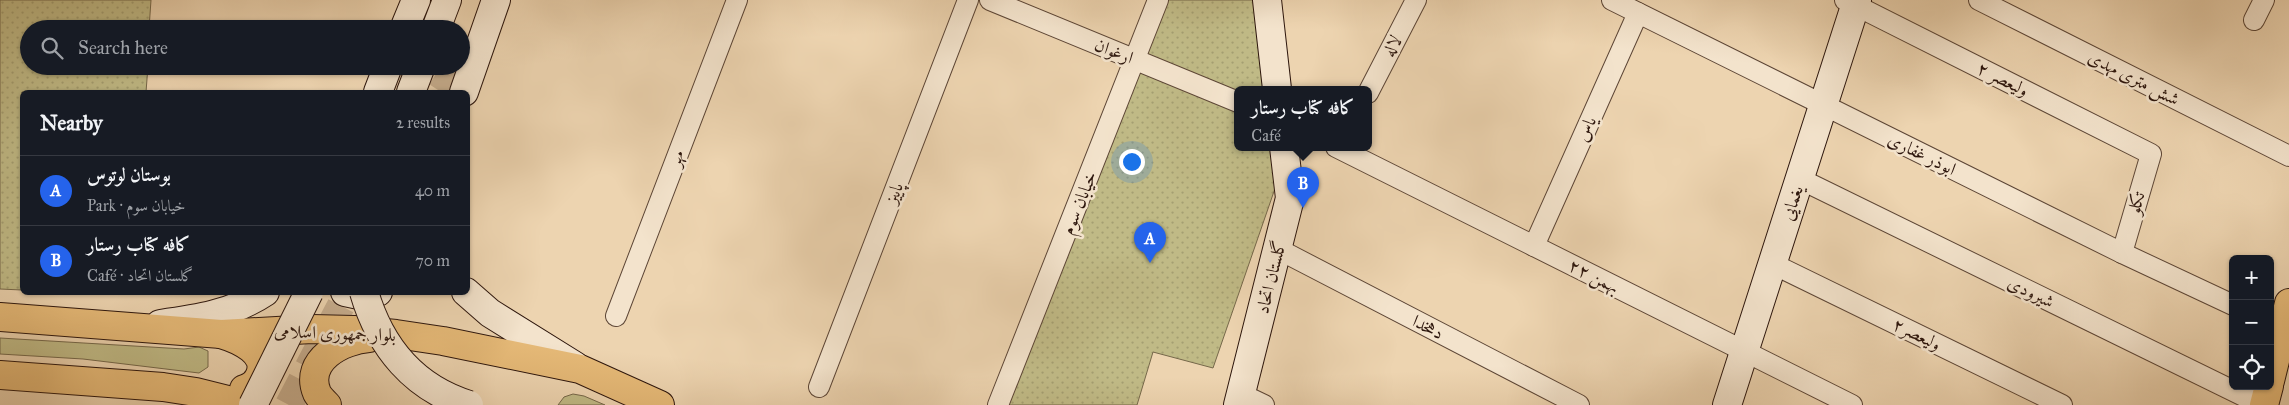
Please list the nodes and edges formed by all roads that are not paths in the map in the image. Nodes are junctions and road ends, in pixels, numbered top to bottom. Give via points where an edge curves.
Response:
1 (416, 0) edge
2 (448, 0) edge
3 (496, 0) edge
4 (737, 0) edge
5 (968, 0) edge
6 (990, 0) edge
7 (1158, 0) edge
8 (1267, 0) edge
9 (1416, 0) edge
10 (1612, 0) edge
11 (1979, 0) edge
12 (2264, 0) edge
13 (1853, 2) edge
14 (1638, 13) junction
15 (408, 20) edge
16 (440, 20) edge
17 (2254, 20) dead end
18 (1136, 60) junction
19 (385, 75) edge
20 (470, 75) edge
21 (470, 75) edge
22 (1277, 86) edge
23 (1372, 86) edge
24 (379, 90) edge
25 (465, 90) edge
26 (1234, 100) edge
27 (1823, 105) junction
28 (1284, 151) edge
29 (1347, 151) edge
30 (2151, 154) joint
31 (2289, 156) edge
32 (1800, 180) junction
33 (1534, 246) junction
34 (1278, 249) junction
35 (2122, 253) junction
36 (1773, 264) junction
37 (261, 295) edge
38 (308, 295) edge
39 (365, 295) edge
40 (469, 295) edge
41 (2229, 303) edge
42 (0, 316) edge
43 (616, 316) dead end
44 (2280, 325) edge
45 (140, 327) junction
46 (221, 334) junction
47 (443, 341) junction
48 (1745, 351) junction
49 (2274, 359) edge
50 (580, 369) junction
51 (2289, 372) edge
52 (0, 375) edge
53 (819, 387) dead end
54 (2268, 390) edge
55 (179, 395) edge
56 (1248, 401) edge
57 (248, 405) edge
58 (253, 405) edge
59 (327, 405) edge
60 (469, 405) edge
61 (660, 405) edge
62 (998, 405) edge
63 (1579, 405) edge
64 (1727, 405) edge
65 (1852, 405) edge
66 (2062, 405) edge
67 (2263, 405) edge

1 - 15 main road
2 - 16 main road
3 - 21 main road
4 - 43 street, مهر
5 - 53 street, پاییز
6 - 18 street, ارغوان
7 - 18 street, خیابان سوم
8 - 22 main road
9 - 23 street, لاله
10 - 14 street, ابوذر غفاری
11 - 31 street, شش متری مهدی
12 - 17 street
13 - 27 main road, یغمایی
13 - 30 street, ولیعصر ۲
14 - 27 street, ابوذر غفاری
14 - 33 street, یاس
18 - 26 street, ارغوان
18 - 62 street, خیابان سوم
19 - 24 main road
20 - 25 main road
27 - 32 main road, یغمایی
27 - 35 street, ابوذر غفاری
28 - 34 main road, گلستان اتحاد via 1290,198
29 - 33 street, ۲۲ بهمن
30 - 35 street, تکلو
32 - 36 main road, یغمایی
32 - 67 street, شیرودی
33 - 48 street, ۲۲ بهمن
34 - 56 main road, گلستان اتحاد
34 - 63 street, دهخدا
35 - 41 street, ابوذر غفاری
36 - 48 main road, یغمایی
36 - 66 street, ولیعصر۲
37 - 45 main road via 225,313
38 - 58 main road, bridge
39 - 60 main road, bridge via 372,319 393,354 426,385
40 - 50 main road via 490,313
42 - 45 main road, بلوار جمهوری اسلامی
44 - 49 main road
44 - 51 main road via 2284,364
45 - 46 main road, بلوار جمهوری اسلامی
46 - 47 main road, بلوار جمهوری اسلامی via 354,330
46 - 55 main road via 244,343 259,358 262,371 256,383 247,389
47 - 50 main road, بلوار جمهوری اسلامی
47 - 59 main road via 372,338 339,345 324,356 315,375 317,393
48 - 64 main road, یغمایی
48 - 65 street, ۲۲ بهمن
50 - 61 main road, بلوار جمهوری اسلامی
52 - 55 main road
54 - 67 main road
55 - 57 main road

